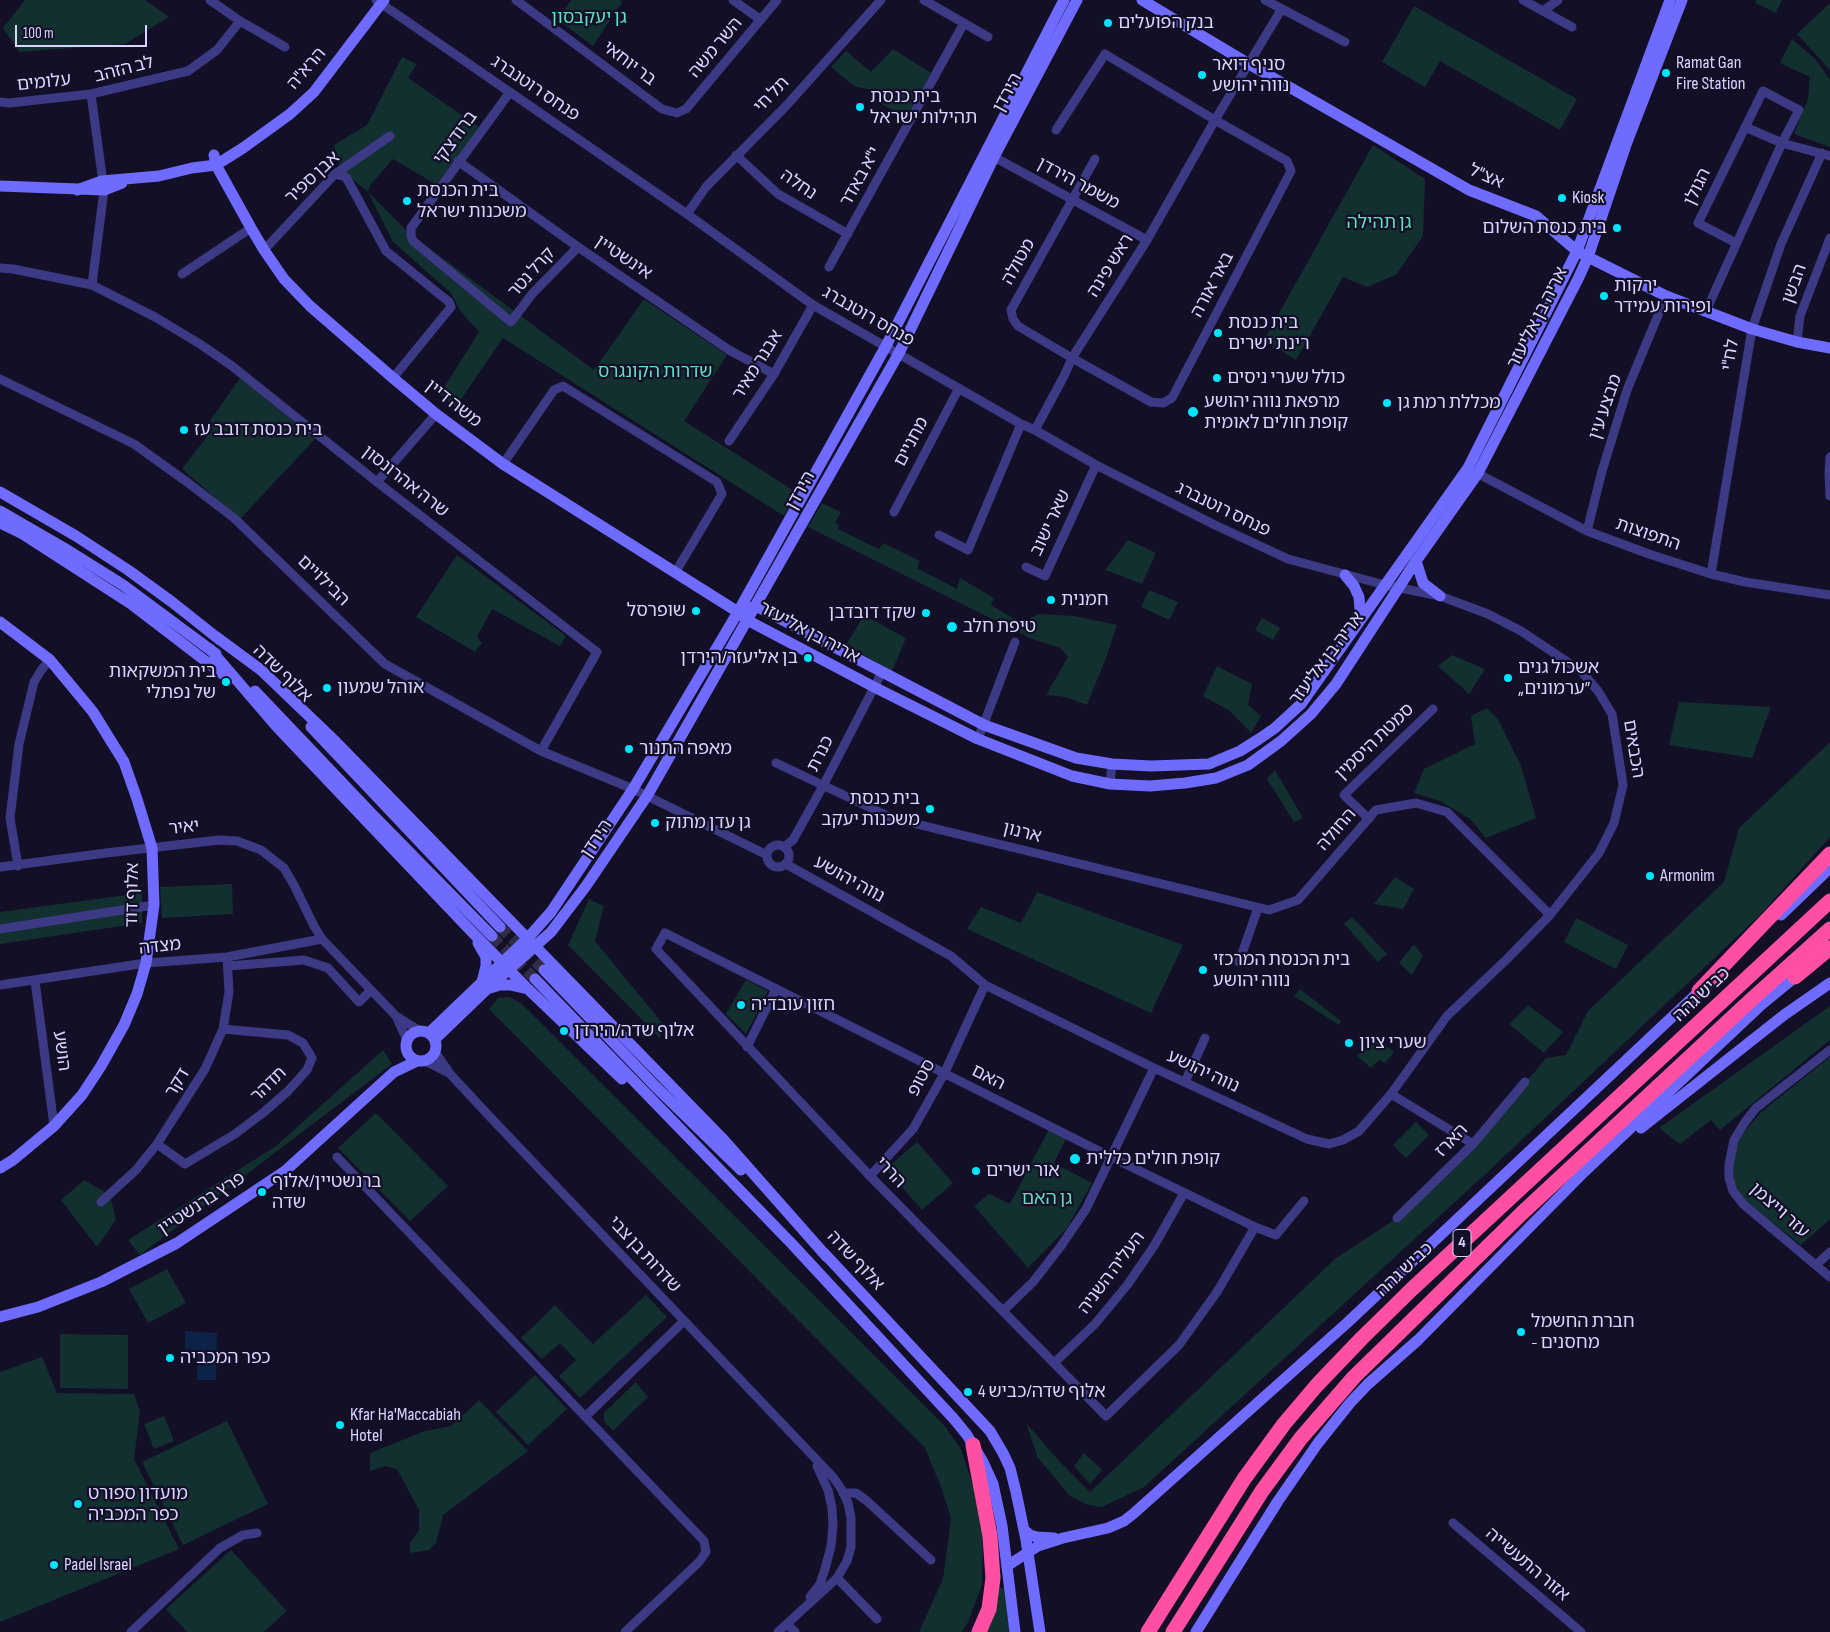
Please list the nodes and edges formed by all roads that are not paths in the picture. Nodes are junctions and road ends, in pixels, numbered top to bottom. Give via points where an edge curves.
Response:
1 (210, 0) edge
2 (516, 0) edge
3 (734, 0) edge
4 (777, 0) edge
5 (881, 0) edge
6 (924, 0) edge
7 (1064, 0) edge
8 (1077, 0) edge
9 (1142, 0) edge
10 (1265, 0) edge
11 (1523, 0) edge
12 (1558, 0) edge
13 (1670, 0) edge
14 (1682, 0) edge
15 (381, 1) edge
16 (1159, 4) edge
17 (1281, 10) junction
18 (1543, 11) junction
19 (761, 20) junction
20 (240, 21) junction
21 (964, 23) junction
22 (1572, 27) dead end
23 (988, 37) dead end
24 (1345, 42) dead end
25 (284, 47) dead end
26 (1249, 64) junction
27 (510, 92) junction
28 (91, 94) junction
29 (0, 102) edge
30 (677, 114) joint
31 (1215, 120) junction
32 (1746, 127) junction
33 (1056, 130) dead end
34 (390, 136) dead end
35 (1782, 143) junction
36 (1826, 155) edge
37 (736, 156) junction
38 (994, 157) junction
39 (1095, 159) dead end
40 (215, 160) junction
41 (458, 161) junction
42 (335, 174) junction
43 (0, 186) edge
44 (103, 186) junction
45 (1072, 199) junction
46 (687, 214) junction
47 (251, 228) junction
48 (848, 234) junction
49 (1830, 238) edge
50 (1147, 240) junction
51 (1736, 243) junction
52 (578, 247) junction
53 (264, 250) junction
54 (1577, 251) junction
55 (1588, 257) junction
56 (829, 267) dead end
57 (0, 268) edge
58 (182, 274) dead end
59 (92, 285) junction
60 (1666, 296) junction
61 (813, 305) junction
62 (1706, 311) junction
63 (511, 322) joint
64 (1752, 329) junction
65 (1797, 342) junction
66 (886, 346) junction
67 (1830, 348) edge
68 (899, 353) junction
69 (1072, 358) junction
70 (774, 374) junction
71 (393, 378) junction
72 (0, 379) edge
73 (959, 388) junction
74 (436, 414) junction
75 (1021, 424) junction
76 (1035, 430) junction
77 (729, 441) dead end
78 (1830, 457) edge
79 (503, 464) junction
80 (1096, 465) junction
81 (1473, 471) junction
82 (378, 482) junction
83 (0, 492) edge
84 (1830, 496) edge
85 (894, 512) dead end
86 (2, 515) edge
87 (1587, 531) junction
88 (939, 535) dead end
89 (1416, 561) junction
90 (1026, 567) dead end
91 (675, 573) junction
92 (1711, 574) junction
93 (1345, 575) junction
94 (1385, 585) junction
95 (1400, 587) junction
96 (1830, 595) edge
97 (1440, 596) junction
98 (756, 606) junction
99 (738, 612) junction
100 (747, 620) junction
101 (0, 622) edge
102 (1354, 630) junction
103 (215, 636) junction
104 (1015, 642) dead end
105 (210, 649) junction
106 (50, 660) junction
107 (882, 672) junction
108 (874, 687) junction
109 (250, 695) junction
110 (1433, 709) dead end
111 (984, 725) junction
112 (978, 739) junction
113 (541, 751) junction
114 (776, 763) dead end
115 (1112, 764) junction
116 (1110, 784) junction
117 (823, 786) junction
118 (633, 790) junction
119 (647, 796) junction
120 (1369, 819) junction
121 (784, 847) junction
122 (152, 848) junction
123 (1830, 854) edge
124 (766, 855) junction
125 (786, 864) junction
126 (18, 866) junction
127 (0, 867) edge
128 (1830, 868) edge
129 (1830, 888) edge
130 (1830, 901) edge
131 (154, 905) junction
132 (1258, 908) junction
133 (1269, 910) joint
134 (1550, 915) junction
135 (500, 927) tunnel mouth
136 (0, 929) edge
137 (1830, 929) edge
138 (471, 930) junction
139 (492, 936) tunnel mouth
140 (528, 938) junction
141 (322, 939) junction
142 (537, 946) junction
143 (656, 949) joint
144 (1830, 949) edge
145 (227, 962) junction
146 (1239, 962) dead end
147 (146, 964) junction
148 (506, 966) junction
149 (544, 970) tunnel mouth
150 (1795, 977) joint
151 (35, 981) junction
152 (1830, 983) edge
153 (532, 984) junction
154 (0, 985) edge
155 (985, 985) junction
156 (484, 986) junction
157 (776, 989) junction
158 (371, 990) junction
159 (1699, 992) junction
160 (396, 1016) junction
161 (1703, 1019) junction
162 (223, 1029) junction
163 (428, 1034) junction
164 (1205, 1038) dead end
165 (407, 1043) junction
166 (747, 1047) junction
167 (1830, 1050) edge
168 (435, 1052) junction
169 (421, 1061) junction
170 (1154, 1068) junction
171 (394, 1072) junction
172 (944, 1074) junction
173 (451, 1075) junction
174 (1185, 1082) junction
175 (1525, 1082) dead end
176 (1391, 1094) junction
177 (54, 1126) junction
178 (157, 1144) junction
179 (1473, 1144) junction
180 (337, 1157) dead end
181 (1111, 1157) junction
182 (0, 1168) edge
183 (1584, 1172) junction
184 (870, 1176) junction
185 (1184, 1193) junction
186 (1304, 1201) dead end
187 (102, 1202) dead end
188 (1398, 1218) dead end
189 (1255, 1227) junction
190 (1830, 1252) edge
191 (827, 1257) junction
192 (1816, 1265) junction
193 (1829, 1274) edge
194 (1003, 1311) junction
195 (0, 1317) edge
196 (684, 1321) junction
197 (1054, 1363) junction
198 (586, 1416) junction
199 (973, 1445) junction
200 (813, 1458) junction
201 (843, 1493) junction
202 (1453, 1523) dead end
203 (1024, 1530) junction
204 (257, 1533) dead end
205 (1063, 1538) junction
206 (1028, 1551) junction
207 (931, 1560) dead end
208 (1007, 1566) junction
209 (837, 1578) junction
210 (877, 1619) dead end
211 (787, 1624) junction
212 (131, 1632) edge
213 (625, 1632) edge
214 (778, 1632) edge
215 (795, 1632) edge
216 (979, 1632) edge
217 (1015, 1632) edge
218 (1040, 1632) edge
219 (1148, 1632) edge
220 (1173, 1632) edge
221 (1196, 1632) edge
222 (1581, 1632) edge

1 - 20 street
2 - 30 street, בר יוחאי via 662,109
3 - 19 street
4 - 19 street, השר משה
5 - 37 street, תל חי via 786,106
6 - 21 street
7 - 66 street, הירדן
8 - 38 street, הירדן
9 - 16 street, אצ"ל
10 - 17 street
11 - 18 street
12 - 18 street
13 - 54 street, אריה בן אליעזר
14 - 55 street, אריה בן אליעזר
15 - 27 street, פנחס רוטנברג
15 - 40 street, הרא"ה via 314,92 243,148
16 - 26 street, אצ"ל
17 - 24 street
17 - 26 street, ראש פינה
18 - 22 street
19 - 30 street, השר משה via 686,110
20 - 25 street
20 - 28 street, לב הזהב via 217,50 188,71
21 - 23 street
21 - 48 street, י"א באדר
26 - 31 street, ראש פינה
26 - 54 street, אצ"ל via 1469,190 1536,216
27 - 41 street, ברודצקי
27 - 46 street, פנחס רוטנברג
28 - 29 street, עלומים
28 - 44 street, לב הזהב
31 - 33 street via 1105,54
31 - 50 street, ראש פינה
31 - 69 street, באר אורה via 1287,161 1291,171 1172,398 1163,403 1151,402
32 - 35 street
32 - 35 street, הגולן via 1762,91 1799,110
32 - 51 street, הגולן via 1698,223
34 - 42 street, אבן ספיר
35 - 36 street
35 - 51 street
36 - 64 street, לח"י via 1781,244
37 - 46 street, תל חי via 706,187
37 - 48 street, נחלה via 778,194
38 - 45 street, משמר הירדן
38 - 68 street, הירדן
39 - 45 street, מטולה
40 - 44 street, הרא"ה via 160,176
40 - 47 street, משה דיין
41 - 52 street, אינשטיין
41 - 63 street, ברודצקי via 410,228 410,235 413,241
42 - 53 street, אבן ספיר
42 - 71 street via 346,177 386,251 450,302 451,307
43 - 44 street, הרא"ה via 77,190
44 - 59 street
45 - 50 street, משמר הירדן
45 - 69 street, מטולה via 1011,310 1018,326
46 - 61 street, פנחס רוטנברג
47 - 53 street, משה דיין
47 - 58 street
48 - 56 street, י"א באדר
49 - 65 street, הבשן via 1800,316
50 - 69 street, ראש פינה
51 - 62 street
52 - 63 street, קרל נטר via 532,294
52 - 70 street, אינשטיין via 729,350
53 - 71 street, משה דיין via 284,279 310,306
54 - 55 street, אצ"ל
54 - 81 street, אריה בן אליעזר
55 - 60 street, אצ"ל
55 - 81 street, אריה בן אליעזר
57 - 59 street, שרה אהרונסון
59 - 82 street, שרה אהרונסון via 155,317 224,360
60 - 62 street, אצ"ל
60 - 87 street, מבצע עין via 1627,390
61 - 66 street, פנחס רוטנברג
61 - 70 street, אבנר מאיר
62 - 64 street, אצ"ל
64 - 65 street, אצ"ל
64 - 92 street, לח"י
65 - 67 street, אצ"ל
66 - 68 street, פנחס רוטנברג
66 - 99 street, הירדן
68 - 73 street, פנחס רוטנברג
68 - 98 street, הירדן
69 - 76 street, ראש פינה
70 - 77 street, אבנר מאיר
71 - 74 street, משה דיין
72 - 113 street, הבילויים via 134,444 234,518 385,664
73 - 75 street, פנחס רוטנברג
73 - 85 street, מחניים
74 - 79 street, משה דיין
74 - 82 street
75 - 76 street, פנחס רוטנברג
75 - 88 street via 968,550
76 - 80 street, פנחס רוטנברג
78 - 84 street
79 - 91 street, משה דיין
79 - 91 street via 554,390 563,386 717,482 722,494
80 - 90 street, שאר ישוב via 1045,576
80 - 93 street, פנחס רוטנברג via 1288,559
81 - 87 street, התפוצות
81 - 89 street, אריה בן אליעזר
81 - 94 street, אריה בן אליעזר
82 - 113 street, שרה אהרונסון via 597,652
83 - 103 street, אלוף שדה via 128,570
86 - 105 street, אלוף שדה via 123,585
86 - 109 street via 21,532 131,604
87 - 92 street, התפוצות
89 - 95 street, אריה בן אליעזר
89 - 97 street via 1423,583
91 - 99 street, משה דיין
92 - 96 street, התפוצות via 1763,586
93 - 94 street, פנחס רוטנברג
93 - 102 street via 1359,597 1360,610
94 - 95 street, הכבאים
94 - 102 street, אריה בן אליעזר
95 - 97 street, הכבאים
95 - 116 street, אריה בן אליעזר via 1336,684 1311,714 1248,765 1216,778 1186,784
97 - 134 street, הכבאים via 1488,614 1521,631 1581,671 1612,714 1623,785 1614,823 1599,853
98 - 99 street, אריה בן אליעזר
98 - 100 street, הירדן
98 - 107 street, אריה בן אליעזר
99 - 100 street, אריה בן אליעזר
99 - 118 street, הירדן
100 - 108 street, אריה בן אליעזר
100 - 119 street, הירדן
101 - 106 street, אלוף דוד
102 - 115 street, אריה בן אליעזר via 1301,704 1275,728 1240,751 1209,764
103 - 135 street, אלוף שדה via 272,688
103 - 140 street via 261,670 336,742
104 - 111 street
105 - 109 street
105 - 139 street, אלוף שדה via 277,713
106 - 122 street, אלוף דוד via 93,712 124,762
106 - 126 street via 34,682 19,744 10,818
107 - 108 street, כנרת
107 - 111 street, אריה בן אליעזר
108 - 112 street, אריה בן אליעזר
108 - 117 street, כנרת
109 - 138 street
110 - 120 street, סמטת היסמין via 1344,795
111 - 112 street
111 - 115 street, אריה בן אליעזר via 1076,758
112 - 116 street, אריה בן אליעזר via 1072,776
113 - 118 street, הבילויים
114 - 117 street, ארנון
115 - 116 street
117 - 121 street, כנרת via 793,840
117 - 132 street, ארנון via 892,818
118 - 119 street
118 - 140 street, הירדן via 560,901
119 - 124 street
119 - 142 street, הירדן via 586,886
120 - 133 street, החולה via 1298,900
120 - 134 street, החולה via 1376,810 1416,803 1446,812
121 - 124 street via 773,846
121 - 125 street via 790,857
122 - 126 street, יאיר
122 - 131 street, אלוף דוד
122 - 141 street, יאיר via 219,840 237,841 260,850 284,868
123 - 159 highway
124 - 125 street via 774,867
125 - 155 street, נווה יהושע via 951,956
126 - 127 street, יאיר
128 - 159 street
129 - 161 highway
130 - 161 highway, כביש גהה / 4
131 - 136 street
131 - 147 street, אלוף דוד
132 - 133 street, ארנון
132 - 146 street
134 - 176 street, נווה יהושע via 1447,1016
137 - 220 highway, כביש גהה / 4 via 1520,1214 1354,1377 1301,1438 1262,1491
138 - 148 street, אלוף שדה
138 - 156 street via 486,957
140 - 142 street
140 - 148 street, הירדן
141 - 145 street, מצדה
141 - 158 street
142 - 148 street, הירדן
142 - 191 street via 722,1138
143 - 157 street, האם via 665,933
143 - 166 street, הררי
144 - 150 highway
145 - 147 street, מצדה
145 - 158 street, מצדה via 304,960 328,968 360,1002
145 - 162 street, דקר via 229,992
147 - 151 street, מצדה
147 - 177 street, אלוף דוד via 124,1025 101,1066 82,1095
148 - 153 street, אלוף שדה
148 - 156 street
149 - 191 street, אלוף שדה
150 - 183 street via 1761,1005
151 - 154 street, מצדה
151 - 177 street, הושע
152 - 183 street via 1784,1015
153 - 156 street
153 - 199 street, אלוף שדה via 792,1244 954,1419
155 - 170 street, נווה יהושע
155 - 172 street, סטופ
156 - 163 street
157 - 166 street
157 - 172 street, האם
158 - 160 street
159 - 205 street via 1347,1324 1133,1514 1108,1528
160 - 163 street
160 - 165 street
161 - 219 highway, כביש גהה / 4 via 1383,1317 1317,1385 1244,1479
162 - 178 street, דקר via 206,1069
162 - 178 street, תדהר via 288,1035 303,1043 312,1058 307,1070 264,1112 185,1164
163 - 165 street via 412,1034
163 - 168 street via 436,1044
164 - 174 street
165 - 169 street via 408,1054
165 - 171 street, פרץ ברנשטיין
166 - 184 street, הררי
167 - 192 street, עזר וייצמן via 1756,1108 1734,1140 1728,1165 1733,1191 1743,1204
168 - 169 street via 429,1059
168 - 173 street, שדרות בן צבי
169 - 171 street, פרץ ברנשטיין
169 - 173 street, שדרות בן צבי
170 - 174 street, נווה יהושע
170 - 181 street
171 - 195 street, פרץ ברנשטיין via 285,1171 177,1243 101,1282
172 - 181 street, האם
172 - 184 street, סטופ via 913,1129
173 - 196 street, שדרות בן צבי
174 - 176 street, נווה יהושע via 1307,1139 1329,1144 1359,1131
175 - 179 street, הארז
176 - 179 street
177 - 182 street, אלוף דוד
178 - 187 street, דקר via 136,1170
179 - 188 street, הארז
180 - 198 street
181 - 185 street, האם
181 - 194 street via 1086,1209 1061,1246 1033,1282
183 - 221 street via 1418,1340 1368,1384 1334,1422 1278,1501
184 - 194 street, הררי
185 - 189 street, האם
185 - 197 street, העליה השניה via 1128,1284 1095,1324
186 - 189 street, האם via 1276,1235
189 - 197 street, הררי via 1217,1292 1179,1345 1106,1416
190 - 192 street
191 - 203 street, אלוף שדה via 990,1431 1010,1468
192 - 193 street, עזר וייצמן
194 - 197 street, הררי
196 - 198 street
196 - 200 street, שדרות בן צבי
198 - 213 street via 702,1537 706,1546 700,1562
199 - 208 street, אלוף שדה via 993,1484
199 - 216 highway via 990,1536 993,1578 990,1607
200 - 201 street via 833,1477
200 - 211 street via 828,1490 832,1508 831,1546 820,1584
201 - 207 street via 856,1493 868,1501
201 - 209 street via 851,1518 852,1541 847,1561
202 - 222 street, אזור התעשייה
203 - 205 street via 1037,1537
203 - 206 street, אלוף שדה
204 - 212 street via 243,1535 220,1548
205 - 206 street
206 - 208 street
206 - 218 street, אלוף שדה
208 - 217 street, אלוף שדה
209 - 210 street
209 - 211 street
211 - 214 street
211 - 215 street

